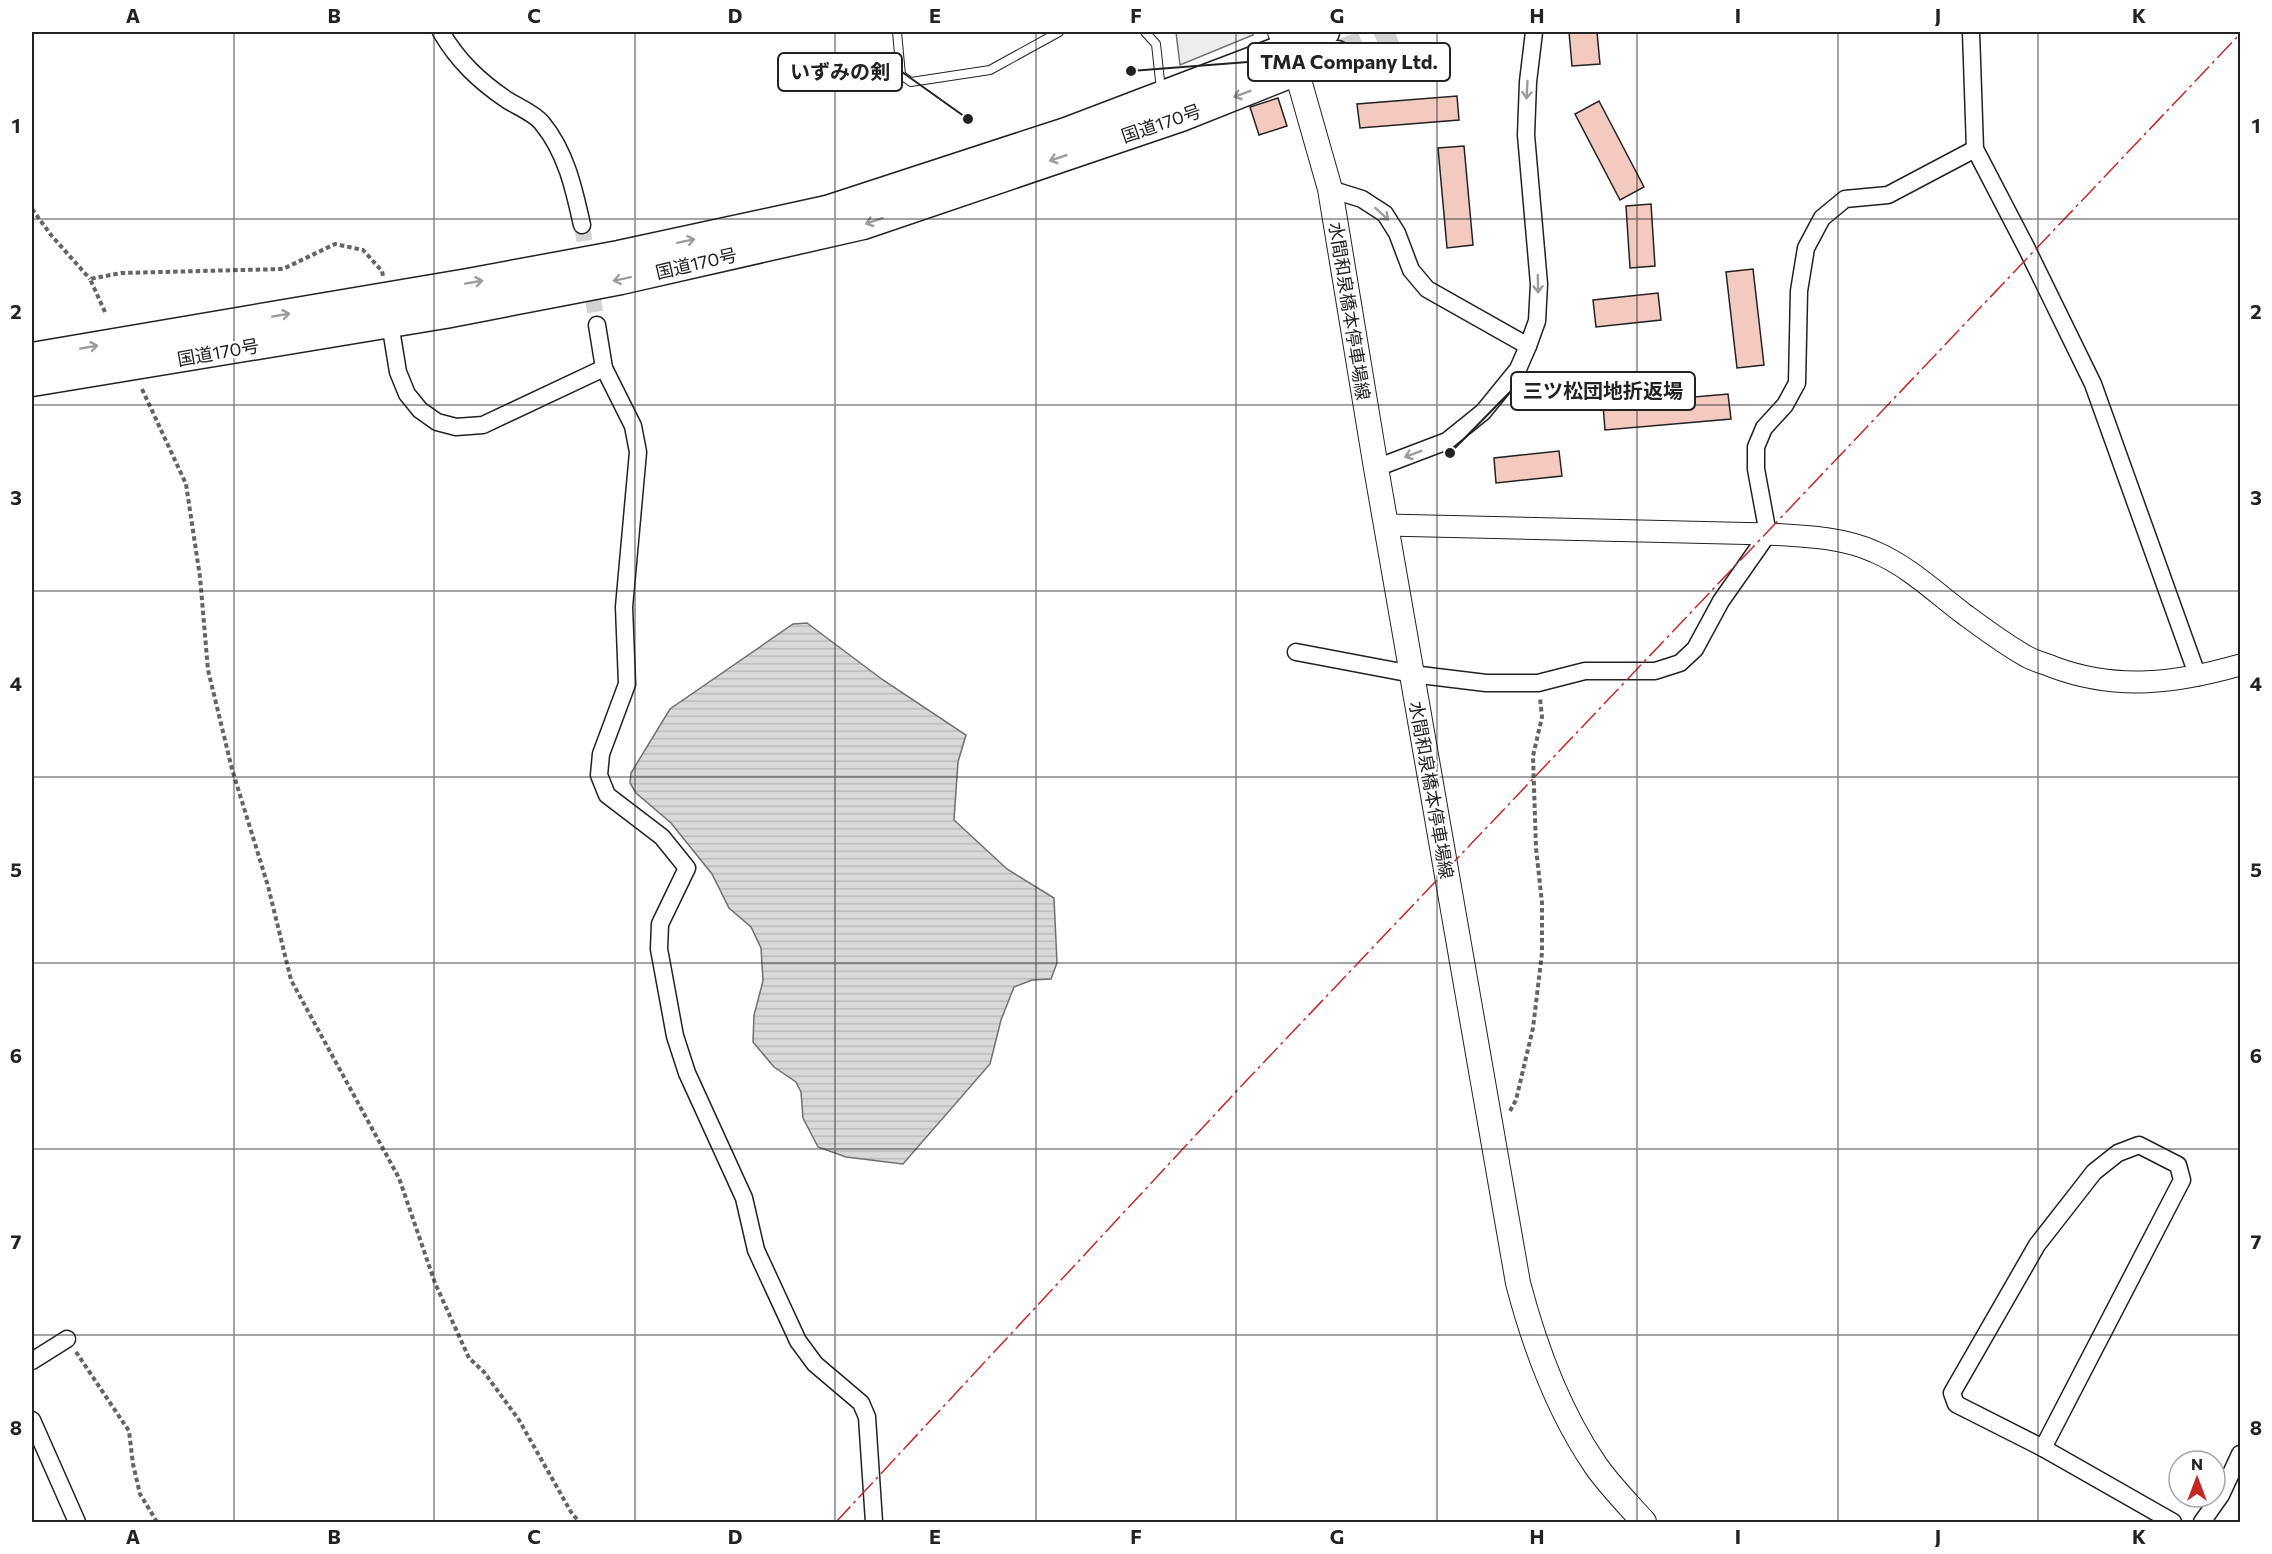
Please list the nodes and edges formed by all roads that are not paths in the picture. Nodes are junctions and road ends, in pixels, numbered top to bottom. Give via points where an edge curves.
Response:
1 (441, 32) edge
2 (897, 32) edge
3 (1059, 32) edge
4 (1145, 32) edge
5 (1534, 32) edge
6 (1971, 32) edge
7 (1331, 43) tunnel mouth
8 (1288, 51) edge
9 (1161, 96) junction
10 (1975, 149) junction
11 (1330, 189) junction
12 (582, 225) tunnel mouth
13 (389, 310) junction
14 (597, 325) tunnel mouth
15 (1528, 346) junction
16 (32, 357) edge
17 (604, 368) junction
18 (32, 381) edge
19 (1376, 468) junction
20 (1387, 525) junction
21 (1768, 534) junction
22 (1296, 652) dead end
23 (2241, 665) edge
24 (1412, 674) junction
25 (2198, 677) junction
26 (67, 1339) road end
27 (32, 1361) edge
28 (32, 1420) edge
29 (2043, 1448) junction
30 (2241, 1454) edge
31 (77, 1522) edge
32 (874, 1522) edge
33 (1644, 1522) edge
34 (2173, 1522) edge
35 (2202, 1522) edge

1 - 12 street via 459,60 484,84 541,121 557,145 572,180
2 - 3 lane via 902,75 911,82 990,70
4 - 9 lane via 1156,44
5 -> 15 street via 1527,82 1526,135 1539,284 1537,321
6 - 10 street
7 - 8 highway, 国道170号
8 - 9 highway, 国道170号
8 - 11 main road, 水間和泉橋本停車場線
8 -> 13 highway, 国道170号 via 1181,117 863,225 621,280
13 -> 9 highway, 国道170号 via 827,210 1066,132
10 - 21 street via 1888,195 1845,199 1822,218 1811,238 1799,291 1797,383 1755,447 1755,469
10 - 25 street via 2093,384
11 -> 15 street via 1362,199 1385,214 1411,270 1427,289
11 - 19 main road, 水間和泉橋本停車場線
16 -> 13 highway, 国道170号
13 - 17 street via 398,372 407,394 437,422 456,427 483,425
13 - 18 highway, 国道170号
14 - 17 street
15 -> 19 street via 1518,369 1483,412 1447,441
17 - 32 street via 633,426 638,452 624,607 627,684 601,754 599,775 608,795 662,837 687,868 660,924 659,950 675,1036 687,1073 744,1198 756,1250 798,1341 815,1364 861,1403 867,1417
19 - 20 main road, 水間和泉橋本停車場線
20 - 21 street
20 - 24 main road, 水間和泉橋本停車場線
21 - 24 street via 1721,601 1695,648 1680,663 1655,671 1586,671 1538,683 1486,683
21 - 25 street via 1814,537 1874,551 1907,569 2025,656 2060,670 2126,683
22 - 24 street
23 - 25 street
24 - 33 main road, 水間和泉橋本停車場線 via 1525,1310 1545,1369 1576,1434 1597,1467
26 - 27 street
28 - 31 street
29 - 29 street via 1956,1404 1952,1393 2037,1245 2094,1172 2118,1153 2139,1145 2178,1165 2182,1180
29 - 34 street
30 - 35 street via 2221,1495

